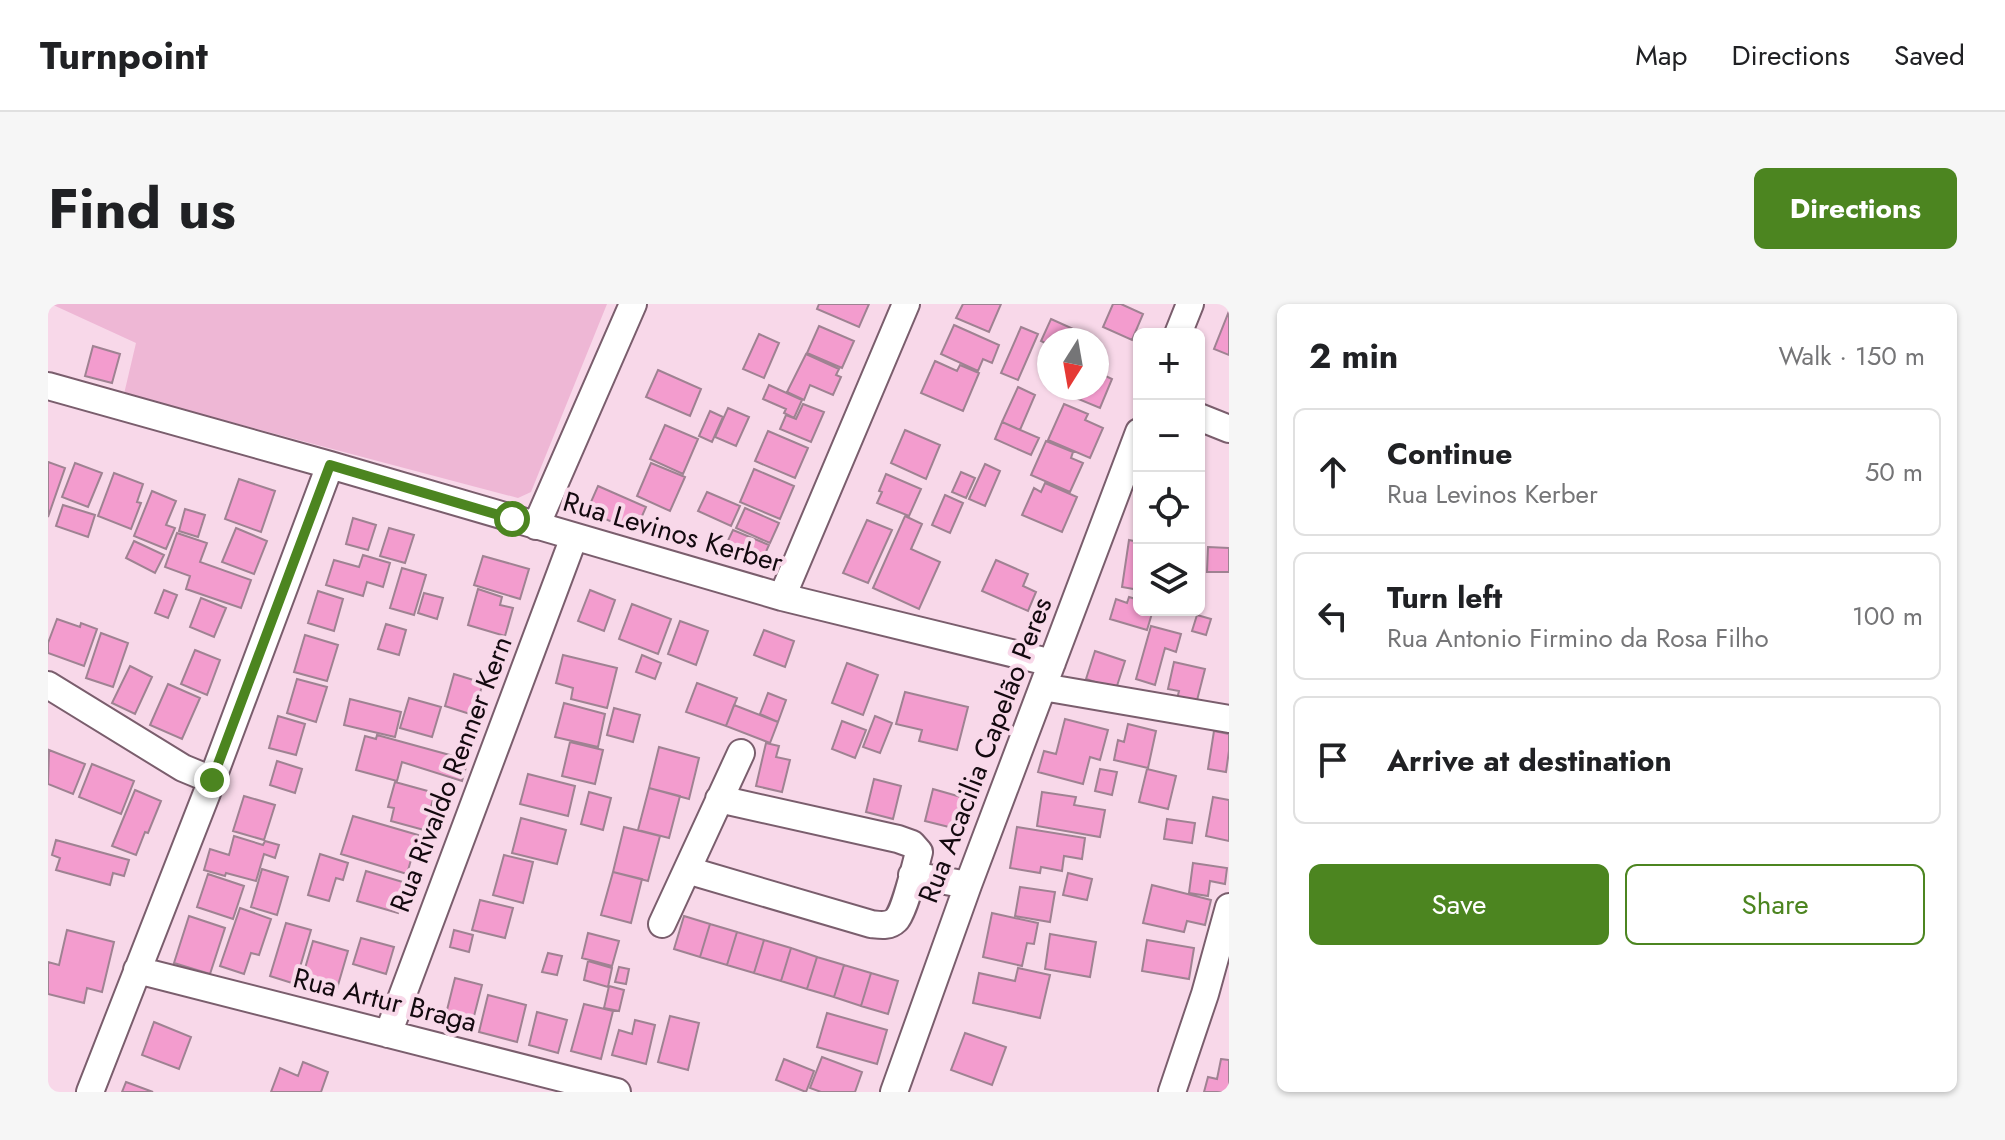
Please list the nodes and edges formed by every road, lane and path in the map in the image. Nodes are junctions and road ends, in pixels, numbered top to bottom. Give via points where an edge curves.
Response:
1 (633, 304) edge
2 (906, 304) edge
3 (1190, 304) edge
4 (1180, 328) edge
5 (48, 386) edge
6 (1205, 419) edge
7 (1229, 429) edge
8 (1133, 448) edge
9 (330, 465) junction
10 (536, 526) junction
11 (574, 537) junction
12 (782, 597) junction
13 (1047, 675) junction
14 (48, 685) edge
15 (1229, 719) edge
16 (741, 753) dead end
17 (212, 780) junction
18 (719, 799) junction
19 (687, 870) junction
20 (912, 875) junction
21 (968, 885) junction
22 (1229, 907) edge
23 (662, 924) dead end
24 (137, 970) junction
25 (388, 1034) junction
26 (90, 1092) edge
27 (617, 1092) edge
28 (894, 1092) edge
29 (1172, 1092) edge

1 - 10 street
2 - 12 street
3 - 4 street
5 - 9 street, Rua Levinos Kerber
6 - 7 street
8 - 13 street, Rua Acacilia Capelão Peres
9 - 10 street, Rua Levinos Kerber
9 - 17 street
10 - 11 street, Rua Levinos Kerber
11 - 12 street, Rua Levinos Kerber
11 - 25 street, Rua Rivaldo Renner Kern
12 - 13 street, Rua Levinos Kerber
13 - 15 street, Rua Levinos Kerber
13 - 21 street, Rua Acacilia Capelão Peres
14 - 17 street via 183,768
16 - 18 street
17 - 24 street
18 - 19 street
18 - 20 street via 912,844 919,852
19 - 20 street via 884,926 901,913
19 - 23 street
20 - 21 street
21 - 28 street, Rua Acacilia Capelão Peres
22 - 29 street
24 - 25 street, Rua Artur Braga
24 - 26 street
25 - 27 street, Rua Artur Braga

